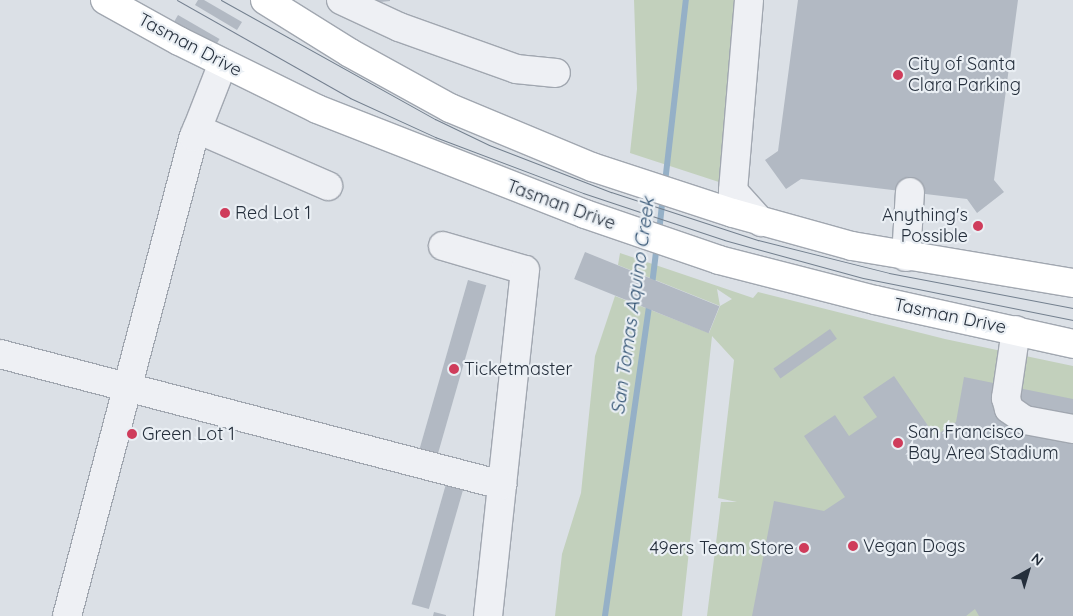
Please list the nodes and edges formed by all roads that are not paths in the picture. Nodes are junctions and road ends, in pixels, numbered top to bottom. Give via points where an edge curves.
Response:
1 (105, 0) edge
2 (266, 0) edge
3 (341, 0) edge
4 (749, 0) edge
5 (223, 63) junction
6 (556, 73) dead end
7 (197, 129) junction
8 (328, 186) dead end
9 (910, 192) dead end
10 (761, 222) junction
11 (443, 246) dead end
12 (906, 257) junction
13 (1073, 283) edge
14 (1016, 330) junction
15 (1073, 344) edge
16 (0, 354) edge
17 (127, 388) junction
18 (1073, 429) edge
19 (502, 485) junction
20 (67, 616) edge
21 (488, 616) edge

1 - 5 main road, Tasman Drive
2 - 10 main road via 358,58 450,108 592,167
3 - 6 lane via 399,27 516,69
4 - 10 lane via 734,191
5 - 7 lane
5 - 14 main road, Tasman Drive via 361,128 585,214 719,260 875,300
7 - 8 lane
7 - 17 lane
9 - 12 lane
10 - 12 main road
11 - 19 lane via 524,270
12 - 13 main road
14 - 15 main road, Tasman Drive
14 - 18 lane via 1006,398 1009,409 1025,420
16 - 17 lane
17 - 19 lane
17 - 20 lane
19 - 21 lane

